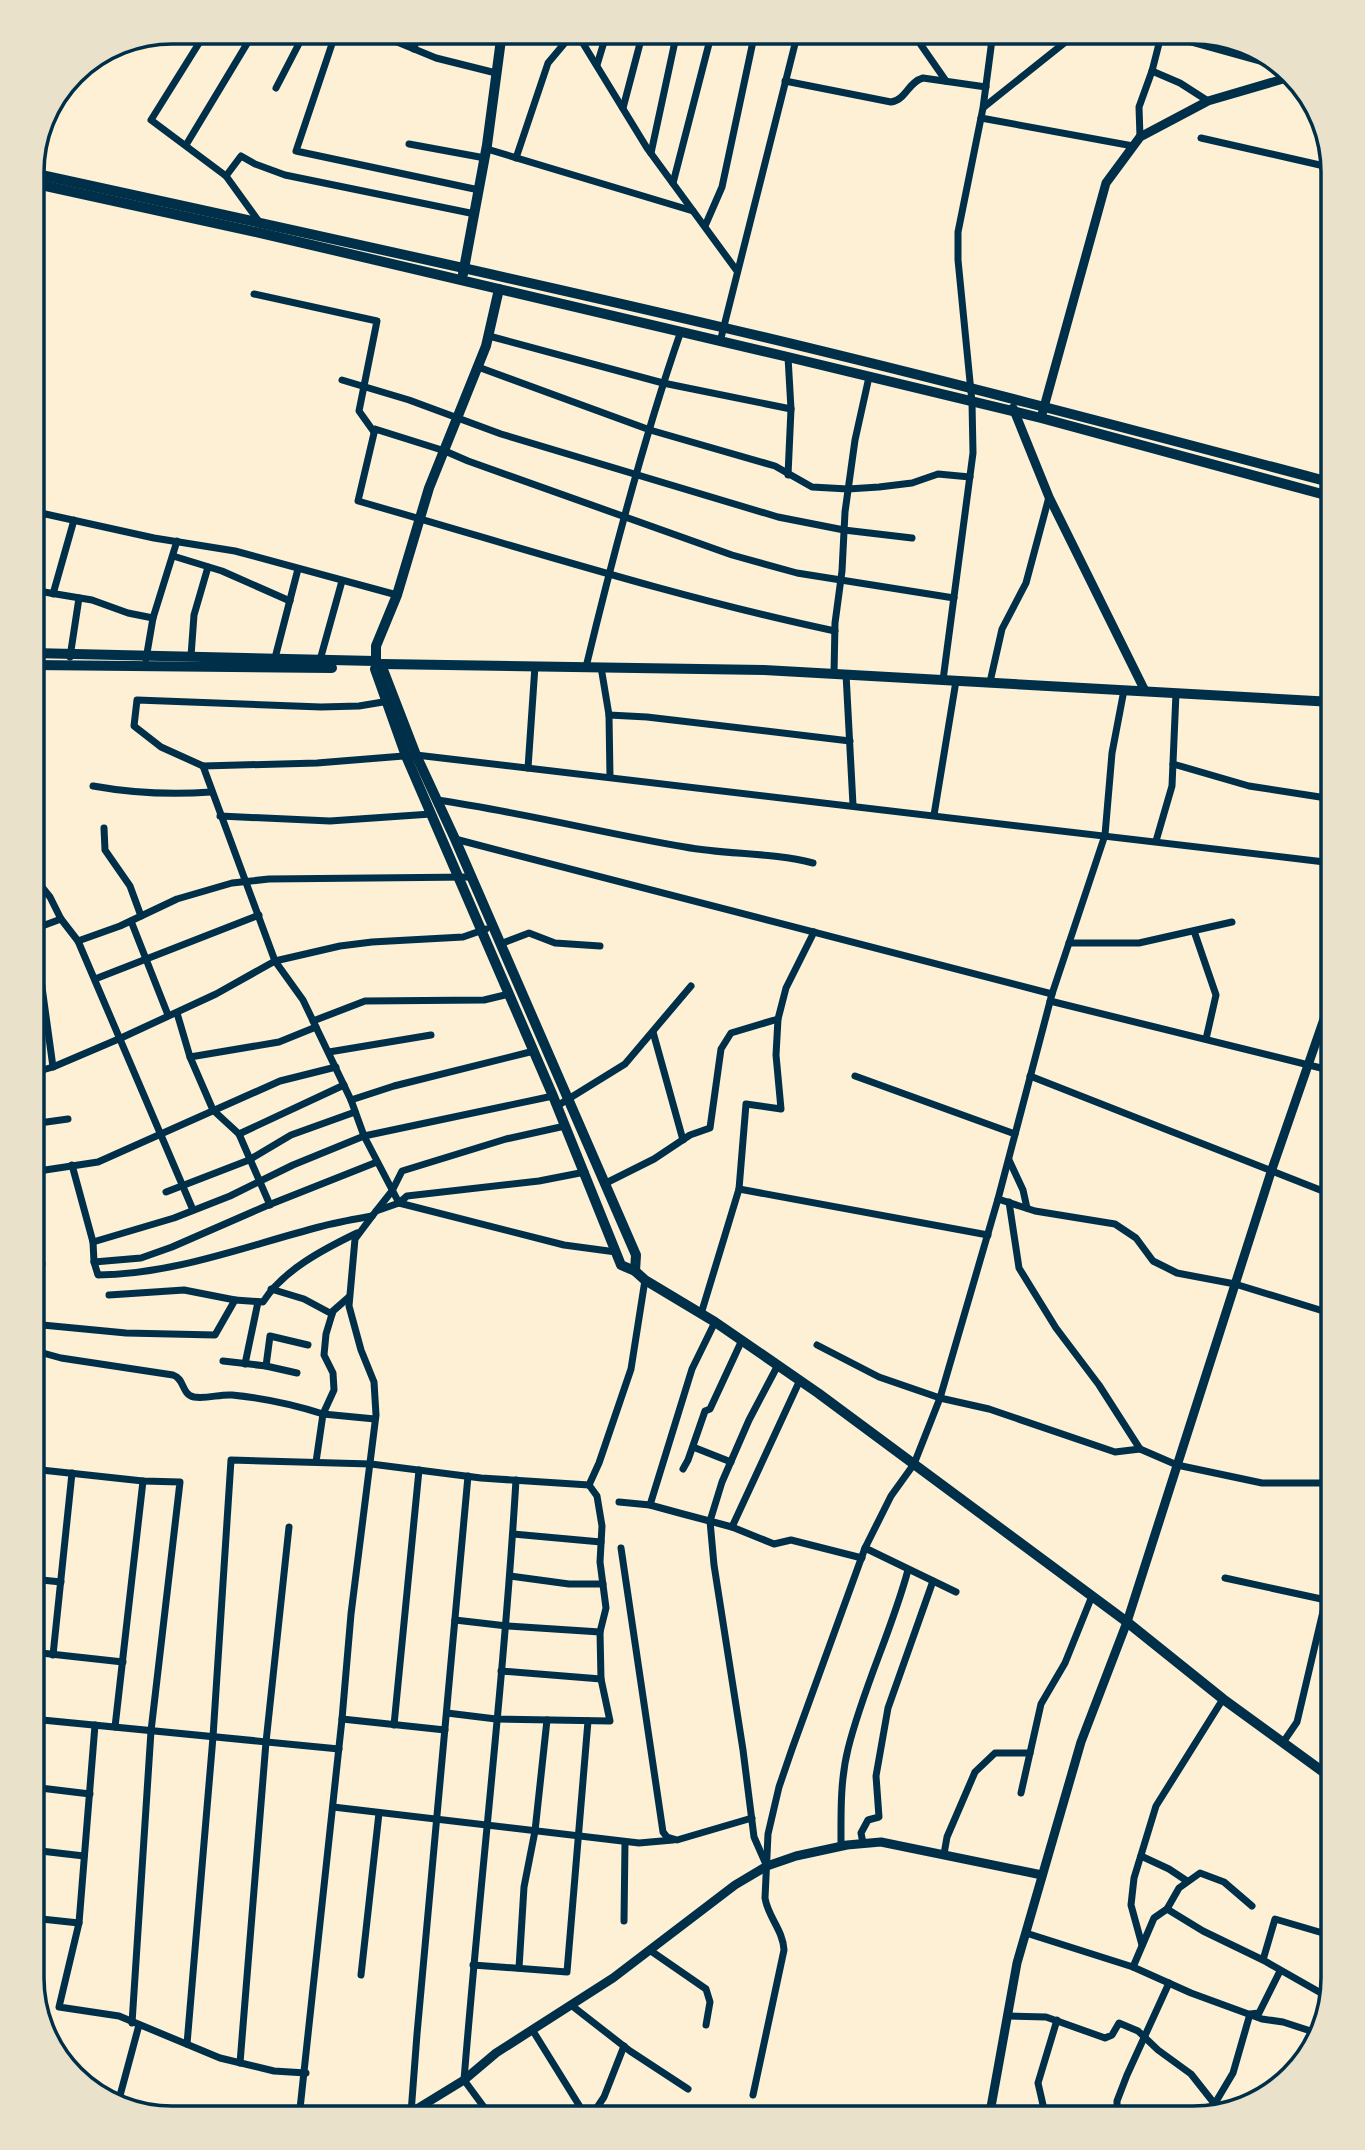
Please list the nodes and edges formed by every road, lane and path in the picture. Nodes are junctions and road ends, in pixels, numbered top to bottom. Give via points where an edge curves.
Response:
1 (198, 44) edge
2 (247, 44) edge
3 (299, 44) edge
4 (331, 44) edge
5 (402, 44) edge
6 (415, 44) edge
7 (500, 44) edge
8 (565, 44) edge
9 (583, 44) edge
10 (603, 44) edge
11 (640, 44) edge
12 (674, 44) edge
13 (709, 44) edge
14 (752, 44) edge
15 (795, 44) edge
16 (920, 44) edge
17 (991, 44) edge
18 (1063, 44) edge
19 (1159, 44) edge
20 (1201, 44) edge
21 (414, 49) junction
22 (1253, 59) edge
23 (597, 65) junction
24 (1152, 71) junction
25 (496, 73) junction
26 (1282, 79) edge
27 (785, 81) junction
28 (946, 81) junction
29 (986, 87) junction
30 (276, 88) dead end
31 (1208, 101) junction
32 (623, 108) junction
33 (983, 108) junction
34 (981, 117) junction
35 (1140, 137) junction
36 (1201, 138) dead end
37 (409, 144) dead end
38 (186, 145) junction
39 (1133, 146) junction
40 (486, 153) junction
41 (651, 153) junction
42 (516, 158) junction
43 (1321, 165) edge
44 (44, 176) edge
45 (226, 176) junction
46 (673, 183) junction
47 (44, 186) edge
48 (479, 190) junction
49 (694, 211) junction
50 (475, 214) junction
51 (260, 223) junction
52 (705, 226) junction
53 (269, 235) junction
54 (464, 267) junction
55 (737, 271) junction
56 (462, 280) junction
57 (499, 289) junction
58 (254, 294) dead end
59 (724, 327) junction
60 (681, 331) junction
61 (489, 336) junction
62 (720, 342) junction
63 (788, 357) junction
64 (478, 367) junction
65 (869, 377) junction
66 (342, 380) dead end
67 (663, 383) junction
68 (365, 387) junction
69 (970, 388) junction
70 (1014, 399) junction
71 (972, 402) junction
72 (1044, 407) junction
73 (791, 409) junction
74 (1013, 412) junction
75 (1041, 418) junction
76 (458, 419) junction
77 (650, 430) junction
78 (374, 432) junction
79 (445, 450) junction
80 (788, 475) junction
81 (637, 476) junction
82 (970, 477) junction
83 (1321, 480) edge
84 (848, 489) junction
85 (1321, 493) edge
86 (1049, 497) junction
87 (44, 514) edge
88 (625, 516) junction
89 (420, 519) junction
90 (74, 520) junction
91 (844, 530) junction
92 (912, 538) dead end
93 (177, 541) junction
94 (173, 556) junction
95 (208, 567) junction
96 (299, 569) junction
97 (609, 573) junction
98 (342, 580) junction
99 (840, 581) junction
100 (44, 592) edge
101 (53, 594) junction
102 (397, 595) junction
103 (79, 598) junction
104 (954, 598) junction
105 (290, 601) junction
106 (153, 618) junction
107 (835, 631) junction
108 (44, 655) edge
109 (191, 656) junction
110 (275, 658) junction
111 (70, 659) junction
112 (320, 660) junction
113 (146, 661) junction
114 (44, 663) edge
115 (377, 665) junction
116 (535, 666) junction
117 (586, 667) junction
118 (601, 667) junction
119 (840, 674) junction
120 (943, 680) junction
121 (956, 681) junction
122 (990, 682) junction
123 (1124, 690) junction
124 (1145, 691) junction
125 (1176, 693) junction
126 (389, 701) junction
127 (1321, 701) edge
128 (609, 715) junction
129 (850, 741) junction
130 (411, 756) junction
131 (1173, 764) junction
132 (203, 766) junction
133 (528, 768) junction
134 (610, 777) junction
135 (93, 786) dead end
136 (211, 792) junction
137 (1320, 797) dead end
138 (437, 800) junction
139 (853, 805) junction
140 (431, 814) junction
141 (934, 815) junction
142 (219, 816) junction
143 (104, 828) dead end
144 (1105, 835) junction
145 (455, 839) junction
146 (1156, 841) junction
147 (1321, 861) edge
148 (813, 863) dead end
149 (465, 877) junction
150 (246, 882) junction
151 (44, 891) edge
152 (259, 915) junction
153 (141, 916) junction
154 (61, 919) junction
155 (131, 921) junction
156 (1232, 922) dead end
157 (44, 925) edge
158 (493, 927) junction
159 (482, 931) junction
160 (1194, 931) junction
161 (814, 932) junction
162 (78, 941) junction
163 (1069, 943) junction
164 (500, 944) junction
165 (600, 946) dead end
166 (147, 959) junction
167 (275, 961) junction
168 (94, 979) junction
169 (691, 986) dead end
170 (509, 994) junction
171 (1051, 998) junction
172 (44, 1006) edge
173 (177, 1013) junction
174 (168, 1015) junction
175 (778, 1019) junction
176 (315, 1024) junction
177 (1321, 1029) edge
178 (653, 1032) junction
179 (431, 1035) dead end
180 (121, 1038) junction
181 (1206, 1039) junction
182 (534, 1051) junction
183 (328, 1052) junction
184 (190, 1057) junction
185 (1308, 1065) junction
186 (52, 1067) junction
187 (336, 1067) junction
188 (1321, 1068) edge
189 (44, 1069) edge
190 (855, 1076) dead end
191 (1030, 1076) junction
192 (344, 1085) junction
193 (351, 1100) junction
194 (569, 1100) junction
195 (555, 1101) junction
196 (213, 1110) junction
197 (355, 1112) junction
198 (68, 1119) dead end
199 (44, 1122) edge
200 (565, 1126) junction
201 (239, 1133) junction
202 (1016, 1133) junction
203 (162, 1135) junction
204 (364, 1136) junction
205 (683, 1140) junction
206 (249, 1160) junction
207 (1009, 1160) junction
208 (377, 1163) junction
209 (72, 1166) junction
210 (44, 1171) edge
211 (585, 1172) junction
212 (1271, 1172) junction
213 (259, 1182) junction
214 (604, 1184) junction
215 (182, 1186) junction
216 (739, 1189) junction
217 (1321, 1190) edge
218 (392, 1191) junction
219 (166, 1192) dead end
220 (998, 1199) junction
221 (1009, 1202) junction
222 (399, 1203) junction
223 (270, 1205) junction
224 (1027, 1208) junction
225 (193, 1210) junction
226 (374, 1213) junction
227 (361, 1231) junction
228 (988, 1236) junction
229 (93, 1242) junction
230 (615, 1252) junction
231 (94, 1262) junction
232 (635, 1271) junction
233 (645, 1280) junction
234 (1235, 1284) junction
235 (271, 1289) junction
236 (109, 1295) dead end
237 (349, 1297) junction
238 (234, 1300) junction
239 (258, 1302) junction
240 (1321, 1310) edge
241 (332, 1314) junction
242 (701, 1314) junction
243 (715, 1322) junction
244 (44, 1325) edge
245 (742, 1340) junction
246 (308, 1345) dead end
247 (817, 1345) dead end
248 (44, 1353) edge
249 (223, 1362) dead end
250 (245, 1364) junction
251 (778, 1365) junction
252 (265, 1366) junction
253 (297, 1373) dead end
254 (800, 1380) junction
255 (940, 1398) junction
256 (323, 1414) junction
257 (375, 1419) junction
258 (693, 1447) junction
259 (1140, 1449) junction
260 (316, 1462) junction
261 (731, 1462) junction
262 (371, 1464) junction
263 (915, 1464) junction
264 (1177, 1465) junction
265 (682, 1469) dead end
266 (44, 1470) edge
267 (419, 1470) junction
268 (72, 1473) junction
269 (468, 1476) junction
270 (516, 1480) junction
271 (143, 1481) junction
272 (1321, 1483) edge
273 (589, 1485) junction
274 (619, 1502) dead end
275 (650, 1506) junction
276 (710, 1521) junction
277 (289, 1527) dead end
278 (732, 1528) junction
279 (513, 1534) junction
280 (601, 1542) junction
281 (621, 1548) dead end
282 (865, 1548) junction
283 (862, 1558) junction
284 (908, 1570) junction
285 (510, 1576) junction
286 (1226, 1578) dead end
287 (44, 1580) edge
288 (933, 1581) junction
289 (61, 1582) junction
290 (603, 1584) junction
291 (956, 1592) dead end
292 (1092, 1596) junction
293 (1321, 1599) edge
294 (455, 1620) junction
295 (1321, 1621) edge
296 (1127, 1622) junction
297 (507, 1626) junction
298 (600, 1632) junction
299 (44, 1654) edge
300 (53, 1655) junction
301 (123, 1662) junction
302 (501, 1671) junction
303 (601, 1679) junction
304 (1223, 1699) junction
305 (447, 1713) junction
306 (342, 1719) junction
307 (44, 1720) edge
308 (496, 1720) junction
309 (547, 1720) junction
310 (588, 1721) junction
311 (95, 1725) junction
312 (394, 1725) junction
313 (115, 1727) junction
314 (445, 1730) junction
315 (151, 1731) junction
316 (213, 1737) junction
317 (1284, 1741) junction
318 (266, 1742) junction
319 (339, 1749) junction
320 (1031, 1750) junction
321 (1321, 1769) edge
322 (44, 1788) edge
323 (1021, 1793) dead end
324 (90, 1794) junction
325 (333, 1807) junction
326 (379, 1813) junction
327 (752, 1818) junction
328 (438, 1820) junction
329 (486, 1825) junction
330 (535, 1831) junction
331 (579, 1836) junction
332 (673, 1840) junction
333 (625, 1842) junction
334 (863, 1843) junction
335 (841, 1846) junction
336 (44, 1851) edge
337 (944, 1854) junction
338 (84, 1856) junction
339 (1141, 1856) junction
340 (767, 1866) junction
341 (1042, 1875) junction
342 (1187, 1881) junction
343 (1252, 1906) dead end
344 (1167, 1909) junction
345 (44, 1919) edge
346 (624, 1921) dead end
347 (79, 1923) junction
348 (1026, 1933) junction
349 (1321, 1933) edge
350 (1142, 1945) junction
351 (651, 1951) junction
352 (1264, 1960) junction
353 (473, 1965) junction
354 (1133, 1967) junction
355 (519, 1968) junction
356 (1280, 1971) junction
357 (361, 1975) dead end
358 (1169, 1983) junction
359 (1320, 1993) edge
360 (570, 2005) junction
361 (1250, 2014) junction
362 (1007, 2016) junction
363 (1057, 2021) junction
364 (136, 2024) junction
365 (706, 2025) dead end
366 (533, 2031) junction
367 (1310, 2031) edge
368 (1145, 2037) junction
369 (187, 2044) junction
370 (624, 2046) junction
371 (240, 2063) junction
372 (306, 2073) junction
373 (464, 2080) junction
374 (688, 2089) dead end
375 (120, 2095) edge
376 (753, 2095) dead end
377 (1214, 2105) joint
378 (301, 2106) edge
379 (412, 2106) edge
380 (422, 2106) edge
381 (483, 2106) edge
382 (581, 2106) edge
383 (598, 2106) edge
384 (991, 2106) edge
385 (1043, 2106) edge
386 (1117, 2106) edge

1 - 38 street via 151,120
2 - 38 street
3 - 30 street
4 - 48 street via 296,150
5 - 21 street
6 - 21 street
7 - 25 main road
8 - 42 street via 548,63
9 - 23 street
10 - 23 street
11 - 32 street
12 - 41 street
13 - 46 street
14 - 52 street via 722,187
15 - 27 street
16 - 28 street
17 - 29 street
18 - 33 street
19 - 24 street
20 - 22 street
21 - 25 street
23 - 32 street
24 - 31 street
24 - 35 street via 1139,107
25 - 40 main road
26 - 31 street
27 - 28 street via 891,102 900,100 919,79
27 - 55 street
28 - 29 street
29 - 33 street
31 - 35 street
32 - 41 street
33 - 34 street
34 - 39 street
34 - 69 street via 957,245
35 - 39 street
36 - 43 street
37 - 40 street
38 - 45 street
39 - 72 street via 1106,183
40 - 42 street
40 - 48 main road
41 - 46 street
42 - 49 street
44 - 51 main road
45 - 50 street via 241,156 285,175
45 - 51 street
46 - 49 street
47 - 53 main road
48 - 50 main road
49 - 52 street
50 - 54 main road
51 - 53 street
51 - 54 main road
52 - 55 street
53 - 56 main road
54 - 56 main road
54 - 59 main road
55 - 59 street
56 - 57 main road
57 - 60 main road
57 - 61 main road
58 - 68 street via 377,321
59 - 62 street
59 - 69 main road
60 - 62 main road
60 - 67 street
61 - 64 main road
61 - 67 street
62 - 63 main road
63 - 65 main road
63 - 73 street
64 - 76 main road
64 - 77 street
65 - 71 main road
65 - 84 street
66 - 68 street
67 - 73 street
67 - 77 street
68 - 76 street
68 - 78 street via 359,411
69 - 70 main road
69 - 71 street
70 - 72 main road
70 - 74 street
71 - 74 main road
71 - 82 street
72 - 75 street
72 - 83 main road
73 - 80 street
74 - 75 main road
74 - 86 street
75 - 85 main road
76 - 79 main road
76 - 81 street
77 - 80 street via 775,466
77 - 81 street
78 - 79 street
78 - 89 street via 358,501
79 - 88 street
79 - 89 main road
80 - 84 street via 812,488
81 - 88 street
81 - 91 street via 778,517
82 - 84 street via 938,474 912,483
82 - 104 street
84 - 91 street
86 - 122 street via 1026,583 1002,629
86 - 124 street
87 - 90 street
88 - 97 street
88 - 99 street via 732,555
89 - 97 street
89 - 102 main road
90 - 93 street
90 - 101 street
91 - 92 street
91 - 99 street
93 - 94 street
93 - 96 street
94 - 95 street
94 - 106 street
95 - 105 street
95 - 109 street via 194,615
96 - 98 street
96 - 105 street
97 - 107 street
97 - 117 street
98 - 102 street
98 - 112 street
99 - 104 street
99 - 107 street
100 - 101 street
101 - 103 street
102 - 115 main road via 376,646
103 - 106 street
103 - 111 street
104 - 120 street
105 - 110 street
106 - 113 street
107 - 119 street
108 - 111 main road
109 - 110 main road
109 - 113 main road
110 - 112 main road
111 - 113 main road
111 - 114 main road
112 - 115 main road
113 - 115 main road
115 - 116 main road
115 - 126 main road
116 - 117 main road
116 - 133 street
117 - 118 main road
118 - 119 main road
118 - 128 street
119 - 120 main road
119 - 129 street
120 - 121 main road
121 - 122 main road
121 - 141 street
122 - 123 main road
123 - 124 main road
123 - 144 street via 1112,753
124 - 125 main road
125 - 127 main road
125 - 131 street
126 - 130 main road
126 - 132 street via 321,706 137,700 134,726 161,747
128 - 129 street
128 - 134 street
129 - 139 street
130 - 132 street
130 - 133 street
130 - 138 main road
130 - 140 main road
131 - 137 street via 1242,784
131 - 146 street via 1170,795
132 - 136 street
133 - 134 street
134 - 139 street
135 - 136 street via 140,793
136 - 142 street
138 - 145 main road
138 - 148 street via 689,848
139 - 141 street
140 - 142 street via 330,821
140 - 149 main road
141 - 144 street
142 - 150 street
143 - 153 street via 106,850 130,886
144 - 146 street
144 - 163 street
145 - 149 main road
145 - 161 street
146 - 147 street
149 - 150 street
149 - 158 main road
149 - 159 main road
150 - 152 street
150 - 153 street via 177,899
151 - 154 street
152 - 166 street
152 - 167 street
153 - 155 street
154 - 157 street
154 - 162 street
155 - 162 street
155 - 166 street
156 - 160 street
158 - 159 street
158 - 164 main road
159 - 167 street via 463,937 361,943
159 - 170 main road
160 - 163 street via 1139,943
160 - 181 street via 1216,995
161 - 171 street
161 - 175 street via 786,988
162 - 168 street
163 - 171 street
164 - 165 street via 528,933 555,943
164 - 194 main road
166 - 168 street
166 - 174 street
167 - 173 street
167 - 176 street
168 - 180 street
169 - 178 street
170 - 176 street via 484,1000 365,1001
170 - 182 main road
171 - 181 street
171 - 191 street
172 - 186 street
173 - 174 street
173 - 184 street
174 - 180 street
175 - 205 street via 731,1033 721,1049 710,1128
175 - 216 street via 781,1109 746,1104
176 - 183 street
176 - 184 street via 279,1042
177 - 185 street
178 - 194 street via 625,1064
178 - 205 street
179 - 183 street
180 - 186 street
180 - 203 street
181 - 185 street
182 - 193 street
182 - 195 main road
183 - 187 street
184 - 196 street
185 - 188 street
185 - 212 street
186 - 189 street
187 - 192 street
187 - 196 street via 280,1082
190 - 202 street
191 - 202 street
191 - 212 street
192 - 193 street
192 - 201 street
193 - 197 street
194 - 195 street
194 - 214 main road
195 - 200 main road
195 - 204 street
196 - 201 street
196 - 203 street
197 - 204 street
197 - 206 street via 291,1135
198 - 199 street
200 - 211 main road
200 - 218 street via 402,1171
201 - 206 street
202 - 207 street
203 - 209 street via 98,1162
203 - 215 street
204 - 208 street
204 - 213 street
205 - 214 street
206 - 213 street
206 - 215 street
207 - 220 street
207 - 224 street
208 - 218 street
208 - 223 street
209 - 210 street
209 - 229 street
211 - 222 street via 407,1196
211 - 230 main road
212 - 217 street
212 - 234 street
213 - 223 street
213 - 225 street
214 - 232 main road via 636,1255
215 - 219 street
215 - 225 street
216 - 228 street
216 - 242 street
218 - 222 street
218 - 226 street
220 - 221 street
220 - 228 street
221 - 224 street
221 - 259 street via 1019,1268
222 - 226 street
222 - 230 street via 564,1245
223 - 231 street via 141,1258
224 - 234 street via 1115,1224 1136,1238 1153,1261 1177,1273
225 - 229 street
226 - 227 street
226 - 231 street via 130,1275 98,1275
227 - 235 street via 328,1248
227 - 237 street via 355,1239
228 - 255 street
229 - 231 street
230 - 232 main road via 621,1265
232 - 233 main road
233 - 242 main road
233 - 273 street via 631,1369
234 - 240 street
234 - 264 street
235 - 239 street via 263,1302
235 - 241 street
236 - 238 street via 184,1290
237 - 241 street
237 - 257 street via 351,1318 374,1382
238 - 239 street
238 - 244 street via 215,1335
239 - 250 street
241 - 256 street via 324,1355 333,1373 334,1390
242 - 243 main road
243 - 245 main road
243 - 275 street via 692,1369
245 - 251 main road
245 - 258 street via 710,1409 705,1411
246 - 252 street via 270,1336
247 - 255 street via 879,1377
248 - 256 street via 173,1375 190,1396 229,1395
249 - 250 street
250 - 252 street
251 - 254 main road
251 - 261 street
252 - 253 street
254 - 263 main road
254 - 278 street
255 - 259 street via 989,1409 1115,1452
255 - 263 street
256 - 257 street
256 - 260 street
257 - 262 street
258 - 261 street
258 - 265 street
259 - 264 street
260 - 262 street
260 - 316 street via 231,1460
261 - 276 street
262 - 267 street
262 - 306 street
263 - 282 street via 891,1496
263 - 292 main road
264 - 272 street via 1262,1483
264 - 296 street
266 - 268 street
267 - 269 street
267 - 312 street
268 - 271 street
268 - 289 street
269 - 270 street
269 - 294 street
270 - 273 street
270 - 279 street
271 - 301 street
271 - 315 street via 180,1482
273 - 280 street via 597,1496
274 - 275 street
275 - 276 street
276 - 278 street
276 - 327 street
277 - 318 street
278 - 283 street via 774,1544 791,1540
279 - 280 street
279 - 285 street
280 - 290 street
281 - 332 street via 663,1832
282 - 283 street
282 - 284 street
283 - 340 street via 779,1787 768,1834
284 - 288 street
284 - 335 street via 848,1749
285 - 290 street
285 - 297 street
286 - 293 street
287 - 289 street
288 - 291 street
288 - 334 street via 888,1708 876,1776 879,1817 864,1826
289 - 300 street
290 - 298 street via 606,1608
292 - 296 main road
292 - 320 street via 1065,1663 1041,1703
294 - 297 street
294 - 305 street
295 - 317 street via 1297,1722
296 - 304 main road
296 - 341 street via 1081,1742
297 - 298 street
297 - 302 street
298 - 303 street
299 - 300 street
300 - 301 street
301 - 313 street
302 - 303 street
302 - 308 street
303 - 310 street via 610,1721
304 - 317 main road
304 - 339 street via 1156,1806
305 - 308 street
305 - 314 street
306 - 312 street
306 - 319 street
307 - 311 street
308 - 309 street
308 - 329 street
309 - 310 street
309 - 330 street
310 - 331 street
311 - 313 street
311 - 324 street
312 - 314 street
313 - 315 street
314 - 328 street
315 - 316 street
315 - 364 street
316 - 318 street
316 - 369 street
317 - 321 main road
318 - 319 street
318 - 371 street
319 - 325 street
320 - 323 street
320 - 337 street via 995,1753 975,1772
322 - 324 street
324 - 338 street
325 - 326 street
325 - 372 street
326 - 328 street
326 - 357 street
327 - 332 street
327 - 340 street via 754,1837
328 - 329 street
328 - 379 street
329 - 330 street
329 - 353 street
330 - 331 street
330 - 355 street via 524,1887
331 - 333 street
331 - 355 street via 567,1972
332 - 333 street
333 - 346 street
334 - 335 street
334 - 337 street
335 - 340 street
336 - 338 street
337 - 341 street
338 - 347 street
339 - 342 street
339 - 350 street via 1130,1905
340 - 351 street via 683,1923
340 - 376 street via 767,1908 784,1950
341 - 348 street
342 - 343 street via 1200,1873 1213,1876
342 - 344 street
344 - 350 street via 1154,1918
344 - 352 street
345 - 347 street
347 - 364 street via 59,2007
348 - 354 street
348 - 362 street
349 - 352 street via 1275,1919
350 - 354 street
351 - 360 street
351 - 365 street via 706,1989 710,2002
352 - 356 street
353 - 355 street
353 - 373 street
354 - 358 street
356 - 359 street
356 - 361 street via 1259,2013
358 - 361 street
358 - 368 street
360 - 366 street
360 - 370 street
361 - 367 street
361 - 377 street via 1233,2073
362 - 363 street
362 - 384 street
363 - 368 street via 1105,2038 1119,2023
363 - 385 street via 1038,2083
364 - 369 street
364 - 375 street
366 - 373 street
366 - 382 street
368 - 377 street via 1191,2074
368 - 386 street
369 - 371 street
370 - 374 street
370 - 383 street
371 - 372 street
372 - 378 street
373 - 380 street
373 - 381 street

